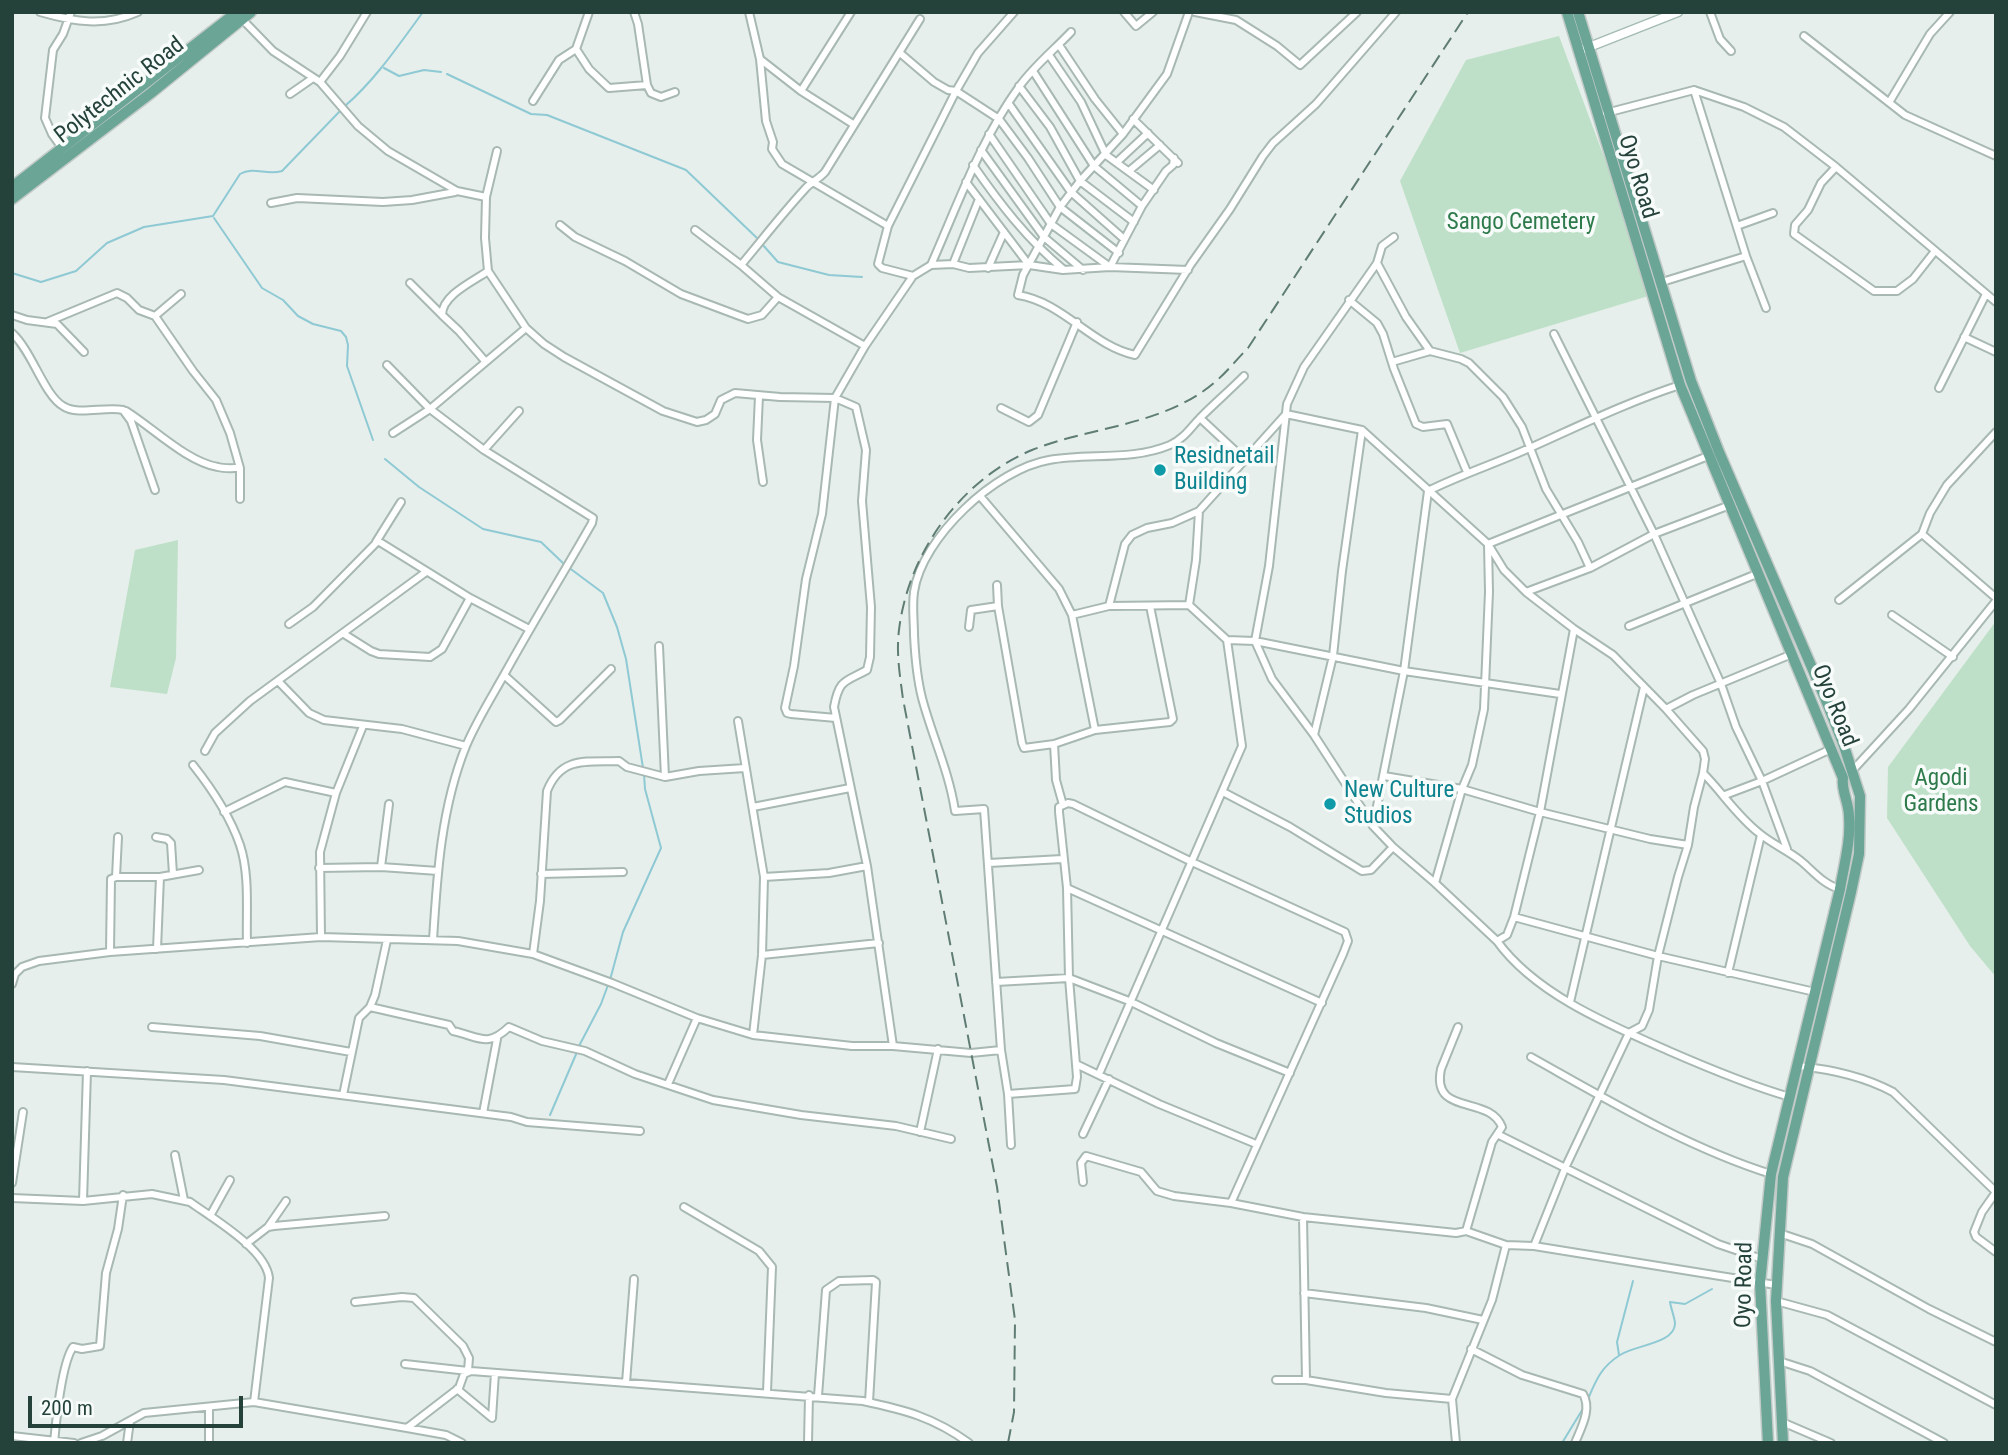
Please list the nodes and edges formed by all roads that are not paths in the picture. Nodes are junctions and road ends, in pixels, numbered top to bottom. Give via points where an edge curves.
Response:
1 (40, 12) edge
2 (138, 12) edge
3 (251, 12) edge
4 (367, 12) edge
5 (589, 12) edge
6 (634, 12) edge
7 (750, 12) edge
8 (851, 12) edge
9 (1014, 12) edge
10 (1124, 12) edge
11 (1153, 12) edge
12 (1189, 12) edge
13 (1195, 12) edge
14 (1238, 12) edge
15 (1357, 12) edge
16 (1396, 12) edge
17 (1567, 12) edge
18 (1578, 12) edge
19 (1678, 12) edge
20 (1710, 12) edge
21 (1950, 12) edge
22 (238, 15) edge
23 (70, 16) edge
24 (919, 19) dead end
25 (1236, 20) junction
26 (1071, 32) dead end
27 (1804, 36) dead end
28 (1059, 46) junction
29 (576, 49) junction
30 (1583, 49) junction
31 (1731, 51) dead end
32 (900, 53) junction
33 (1049, 55) junction
34 (760, 59) junction
35 (1033, 71) junction
36 (313, 78) junction
37 (320, 82) junction
38 (647, 85) junction
39 (1019, 86) junction
40 (1694, 90) junction
41 (801, 91) junction
42 (956, 91) junction
43 (675, 92) dead end
44 (290, 94) dead end
45 (533, 101) dead end
46 (1890, 101) junction
47 (1009, 104) junction
48 (1610, 111) junction
49 (1598, 115) junction
50 (999, 119) junction
51 (1133, 119) junction
52 (853, 124) junction
53 (1148, 133) junction
54 (989, 134) junction
55 (1123, 134) junction
56 (1160, 145) junction
57 (62, 148) junction
58 (981, 150) junction
59 (497, 151) dead end
60 (1106, 155) junction
61 (1996, 156) edge
62 (1117, 162) junction
63 (974, 165) junction
64 (1094, 166) junction
65 (1836, 167) junction
66 (1129, 170) junction
67 (812, 181) junction
68 (1080, 181) junction
69 (966, 182) junction
70 (12, 187) edge
71 (1154, 190) junction
72 (457, 191) junction
73 (1071, 192) junction
74 (486, 197) junction
75 (12, 199) edge
76 (979, 199) junction
77 (271, 203) dead end
78 (1142, 206) junction
79 (1060, 207) junction
80 (1773, 213) dead end
81 (1134, 222) junction
82 (1051, 224) junction
83 (560, 225) dead end
84 (888, 226) junction
85 (1737, 226) junction
86 (695, 230) dead end
87 (1004, 232) junction
88 (1044, 237) junction
89 (1395, 237) dead end
90 (1124, 239) junction
91 (1038, 248) junction
92 (1935, 251) junction
93 (1119, 253) junction
94 (1746, 256) junction
95 (1377, 263) junction
96 (953, 264) junction
97 (741, 265) junction
98 (931, 265) junction
99 (1029, 265) junction
100 (1111, 267) junction
101 (988, 268) junction
102 (1063, 270) junction
103 (1083, 270) junction
104 (1188, 270) junction
105 (488, 271) junction
106 (913, 276) junction
107 (1661, 282) junction
108 (410, 283) dead end
109 (181, 294) dead end
110 (1986, 294) junction
111 (778, 297) junction
112 (1349, 300) junction
113 (1996, 302) edge
114 (1766, 308) dead end
115 (12, 315) edge
116 (442, 315) junction
117 (155, 316) junction
118 (47, 322) junction
119 (1077, 322) junction
120 (526, 328) junction
121 (12, 333) edge
122 (1554, 334) dead end
123 (1964, 337) junction
124 (865, 346) junction
125 (1430, 351) junction
126 (84, 352) dead end
127 (1996, 352) edge
128 (485, 360) junction
129 (1392, 362) junction
130 (387, 365) dead end
131 (1244, 376) dead end
132 (1680, 384) junction
133 (1939, 388) dead end
134 (759, 396) junction
135 (835, 398) junction
136 (1001, 408) dead end
137 (430, 409) junction
138 (123, 410) junction
139 (519, 411) dead end
140 (1286, 414) junction
141 (1596, 416) junction
142 (1200, 418) junction
143 (1362, 430) junction
144 (1996, 432) edge
145 (393, 433) dead end
146 (1530, 448) junction
147 (484, 450) junction
148 (1708, 456) junction
149 (1245, 460) junction
150 (240, 468) junction
151 (1466, 472) junction
152 (763, 482) dead end
153 (1631, 489) junction
154 (155, 490) dead end
155 (1428, 491) junction
156 (980, 496) junction
157 (240, 499) dead end
158 (401, 502) dead end
159 (1730, 505) junction
160 (1199, 511) junction
161 (1562, 516) junction
162 (1654, 534) junction
163 (1922, 534) junction
164 (376, 542) junction
165 (1488, 544) junction
166 (1590, 568) junction
167 (426, 572) junction
168 (1759, 573) junction
169 (997, 585) dead end
170 (1526, 592) junction
171 (1779, 593) junction
172 (1769, 597) junction
173 (470, 598) junction
174 (1839, 600) dead end
175 (1996, 600) edge
176 (1685, 603) junction
177 (1189, 605) junction
178 (998, 606) junction
179 (1109, 606) junction
180 (1150, 606) junction
181 (1072, 615) junction
182 (1892, 615) dead end
183 (289, 624) dead end
184 (1629, 626) dead end
185 (969, 627) dead end
186 (529, 629) junction
187 (1574, 629) junction
188 (344, 634) junction
189 (1227, 640) junction
190 (1255, 641) junction
191 (659, 646) dead end
192 (1792, 654) junction
193 (1333, 656) junction
194 (1953, 657) junction
195 (611, 669) dead end
196 (1404, 671) junction
197 (503, 675) junction
198 (279, 682) junction
199 (1721, 684) junction
200 (1486, 685) junction
201 (1644, 687) junction
202 (1560, 694) junction
203 (1666, 709) junction
204 (836, 718) junction
205 (738, 721) dead end
206 (363, 726) junction
207 (1095, 730) junction
208 (1314, 735) junction
209 (1054, 744) junction
210 (467, 746) junction
211 (1831, 749) junction
212 (205, 751) dead end
213 (193, 765) dead end
214 (745, 768) junction
215 (1851, 772) junction
216 (1703, 773) junction
217 (1384, 776) junction
218 (665, 777) junction
219 (1762, 781) junction
220 (1842, 784) junction
221 (850, 788) junction
222 (1462, 789) junction
223 (1223, 792) junction
224 (336, 793) junction
225 (1725, 795) junction
226 (389, 804) dead end
227 (1063, 805) junction
228 (753, 807) junction
229 (1540, 811) junction
230 (224, 812) junction
231 (1373, 826) junction
232 (1612, 829) junction
233 (1761, 835) junction
234 (118, 837) dead end
235 (156, 838) dead end
236 (1688, 845) junction
237 (1392, 848) junction
238 (1787, 849) junction
239 (1062, 859) junction
240 (1192, 862) junction
241 (989, 863) junction
242 (867, 866) junction
243 (381, 867) junction
244 (319, 868) junction
245 (199, 870) dead end
246 (438, 871) junction
247 (623, 872) dead end
248 (173, 874) junction
249 (541, 874) junction
250 (116, 877) junction
251 (160, 877) junction
252 (764, 877) junction
253 (1435, 883) junction
254 (1067, 888) junction
255 (1840, 889) junction
256 (1514, 917) junction
257 (1162, 932) junction
258 (321, 937) junction
259 (1585, 938) junction
260 (387, 940) junction
261 (433, 940) junction
262 (1497, 942) junction
263 (247, 943) junction
264 (879, 943) junction
265 (157, 949) junction
266 (110, 952) junction
267 (533, 954) junction
268 (762, 954) junction
269 (1658, 956) junction
270 (1728, 973) junction
271 (1069, 978) junction
272 (996, 982) junction
273 (12, 984) edge
274 (1815, 992) junction
275 (1129, 1001) junction
276 (1570, 1002) junction
277 (1322, 1003) junction
278 (370, 1007) junction
279 (697, 1018) junction
280 (152, 1027) dead end
281 (1458, 1027) dead end
282 (1629, 1033) junction
283 (753, 1035) junction
284 (497, 1039) junction
285 (893, 1046) junction
286 (938, 1049) junction
287 (1001, 1050) junction
288 (351, 1052) junction
289 (1531, 1057) dead end
290 (1076, 1064) junction
291 (1803, 1066) junction
292 (12, 1068) edge
293 (87, 1071) junction
294 (1290, 1073) junction
295 (1098, 1074) junction
296 (1109, 1079) junction
297 (668, 1084) junction
298 (1008, 1094) junction
299 (344, 1095) junction
300 (1600, 1096) junction
301 (1790, 1097) junction
302 (23, 1112) dead end
303 (483, 1113) junction
304 (640, 1131) dead end
305 (920, 1132) junction
306 (1083, 1134) dead end
307 (1499, 1135) junction
308 (951, 1139) dead end
309 (1256, 1144) junction
310 (1011, 1145) dead end
311 (175, 1155) dead end
312 (1566, 1166) junction
313 (1771, 1174) junction
314 (230, 1180) dead end
315 (1083, 1182) dead end
316 (12, 1183) edge
317 (1996, 1192) edge
318 (123, 1195) junction
319 (12, 1198) edge
320 (83, 1200) junction
321 (184, 1200) junction
322 (286, 1201) dead end
323 (1231, 1203) junction
324 (684, 1207) dead end
325 (209, 1216) junction
326 (385, 1216) dead end
327 (1303, 1217) junction
328 (268, 1227) junction
329 (1466, 1231) junction
330 (1779, 1233) junction
331 (246, 1244) junction
332 (1506, 1245) junction
333 (1534, 1246) junction
334 (1996, 1252) edge
335 (1762, 1259) junction
336 (635, 1279) dead end
337 (1760, 1283) junction
338 (1776, 1285) junction
339 (1304, 1293) junction
340 (1776, 1301) junction
341 (355, 1302) dead end
342 (1483, 1320) junction
343 (1996, 1342) edge
344 (1471, 1349) junction
345 (1779, 1361) junction
346 (405, 1364) dead end
347 (468, 1371) junction
348 (495, 1373) junction
349 (1276, 1380) dead end
350 (1306, 1380) junction
351 (626, 1383) junction
352 (457, 1389) junction
353 (767, 1392) junction
354 (809, 1395) junction
355 (818, 1396) junction
356 (1452, 1399) junction
357 (254, 1402) junction
358 (869, 1402) junction
359 (1996, 1405) edge
360 (209, 1406) junction
361 (130, 1421) junction
362 (1782, 1422) junction
363 (407, 1428) junction
364 (12, 1436) edge
365 (54, 1442) edge
366 (74, 1443) edge
367 (81, 1443) edge
368 (127, 1443) edge
369 (209, 1443) edge
370 (462, 1443) edge
371 (808, 1443) edge
372 (969, 1443) edge
373 (1456, 1443) edge
374 (1576, 1443) edge
375 (1768, 1443) edge
376 (1783, 1443) edge
377 (1831, 1443) edge
378 (1944, 1443) edge

1 - 23 street
2 - 23 street via 93,23
3 - 22 main road, Polytechnic Road
4 - 37 street
5 - 29 street
6 - 38 street
7 - 34 street
8 - 41 street
9 - 42 street via 978,53
10 - 11 street via 1138,26
12 - 51 street via 1167,74
13 - 25 street
14 - 25 street
15 - 25 street via 1300,65
16 - 104 street via 1316,104 1273,143
17 - 30 main road, Oyo Road
18 - 30 main road, Oyo Road
19 - 30 main road
20 - 31 street via 1720,39
21 - 46 street via 1930,34
22 - 36 street via 273,51
22 - 57 main road, Polytechnic Road
22 - 75 main road, Polytechnic Road via 151,93
23 - 57 street via 53,50 45,118
24 - 32 street
26 - 28 street
27 - 46 street
28 - 33 street
28 - 55 street
29 - 38 street via 609,89
29 - 45 street via 559,60
30 - 48 main road, Oyo Road
30 - 49 main road, Oyo Road
32 - 42 street via 934,82
32 - 52 street
33 - 35 street
33 - 60 street via 1081,102
34 - 41 street
34 - 67 street via 772,149 782,164
35 - 39 street
35 - 64 street
36 - 37 street
36 - 44 street
37 - 72 street via 358,126 388,151
38 - 43 street via 656,96
39 - 47 street
39 - 68 street via 1050,127
40 - 48 street
40 - 65 street via 1784,127
40 - 85 street
41 - 52 street
42 - 50 street
42 - 84 street
46 - 61 street via 1920,123
47 - 50 street
47 - 73 street
48 - 49 street
48 - 107 main road, Oyo Road
49 - 132 main road, Oyo Road
50 - 54 street
50 - 79 street
51 - 53 street
51 - 55 street
52 - 67 street via 825,172
53 - 56 street
53 - 62 street
54 - 58 street
54 - 82 street
55 - 60 street
56 - 66 street
56 - 71 street via 1176,160
57 - 70 main road, Polytechnic Road
58 - 63 street
58 - 88 street
59 - 74 street
60 - 62 street
60 - 64 street
62 - 66 street
63 - 69 street
63 - 91 street
64 - 68 street
64 - 78 street
65 - 92 street
65 - 92 street via 1821,183 1794,234 1874,292 1897,291
66 - 71 street
67 - 84 street
67 - 97 street
68 - 73 street
68 - 81 street
69 - 76 street
69 - 98 street
71 - 78 street
72 - 74 street
72 - 77 street via 383,202 298,198
73 - 79 street
73 - 90 street
74 - 105 street
76 - 87 street
76 - 96 street
78 - 81 street
79 - 82 street
79 - 93 street
80 - 85 street
81 - 90 street
82 - 88 street
82 - 100 street
83 - 111 street via 681,294 748,319 762,315
84 - 106 street via 878,264
85 - 94 street
86 - 97 street
87 - 99 street
87 - 101 street
88 - 91 street
88 - 103 street
89 - 95 street via 1382,247
90 - 93 street
91 - 99 street
91 - 102 street
92 - 110 street
93 - 100 street
94 - 107 street
94 - 114 street
95 - 112 street
95 - 125 street
96 - 98 street
96 - 101 street
97 - 111 street
98 - 106 street
99 - 101 street
99 - 102 street
99 - 119 street via 1018,295 1039,300
100 - 103 street
100 - 104 street
102 - 103 street
104 - 119 street via 1135,355 1116,350
105 - 116 street via 449,298
105 - 120 street
106 - 124 street
107 - 171 main road, Oyo Road via 1691,381
108 - 116 street
109 - 117 street
110 - 113 street
110 - 123 street
111 - 124 street
112 - 129 street via 1377,323
112 - 140 street via 1294,386
115 - 118 street
116 - 128 street
117 - 118 street via 117,293
117 - 150 street via 216,400
118 - 126 street via 63,328
119 - 136 street via 1038,415 1029,422
120 - 128 street
120 - 134 street via 564,357 680,418 706,420 730,394
121 - 138 street via 63,407
122 - 141 street
123 - 127 street
123 - 133 street
124 - 135 street
125 - 129 street
125 - 146 street via 1461,359 1497,388 1515,413
128 - 137 street
129 - 151 street via 1416,424 1447,424
130 - 137 street
131 - 142 street
132 - 141 street
132 - 148 main road, Oyo Road
134 - 135 street
134 - 152 street via 757,440
135 - 204 street via 856,407 866,450 862,511 871,607 869,667 852,675 838,691
135 - 204 street via 822,514 806,579 785,708 790,714
137 - 145 street
137 - 147 street
138 - 150 street via 194,457 215,467
138 - 154 street
139 - 147 street
140 - 143 street
140 - 149 street
140 - 190 street via 1269,566
141 - 146 street
141 - 153 street
142 - 149 street
142 - 156 street via 1168,446 1047,460 1017,470
143 - 155 street
143 - 193 street
144 - 163 street via 1947,485
146 - 151 street
146 - 161 street
147 - 186 street via 593,518
148 - 153 street
148 - 159 main road, Oyo Road
149 - 160 street
150 - 157 street
151 - 155 street
153 - 161 street
153 - 162 street
155 - 165 street
155 - 196 street
156 - 181 street via 1059,589
156 - 241 street via 953,522 921,570 914,591 914,635 922,697 955,811 984,809
158 - 164 street
159 - 162 street
159 - 168 main road, Oyo Road
160 - 177 street
160 - 179 street via 1132,535 1125,544
161 - 165 street
161 - 166 street
162 - 166 street
162 - 176 street
163 - 174 street
163 - 175 street
164 - 167 street
164 - 183 street via 324,596
165 - 170 street via 1504,570
165 - 200 street
166 - 170 street
167 - 173 street
167 - 188 street
168 - 172 main road, Oyo Road
168 - 176 street
169 - 178 street
170 - 187 street
171 - 172 main road
171 - 215 main road, Oyo Road via 1833,717
172 - 192 main road, Oyo Road
173 - 186 street
173 - 188 street via 442,649 430,657 371,652
175 - 194 street
176 - 184 street
176 - 199 street
177 - 180 street
177 - 189 street
178 - 185 street via 971,610
178 - 209 street via 1024,748
179 - 180 street
179 - 181 street
180 - 207 street via 1173,719
181 - 207 street
182 - 194 street
186 - 197 street
187 - 201 street via 1613,655
187 - 202 street
188 - 198 street
189 - 190 street
189 - 223 street via 1242,740
190 - 193 street
190 - 208 street via 1272,678
191 - 218 street
192 - 199 street
192 - 211 main road, Oyo Road
193 - 196 street
193 - 208 street
194 - 215 street
195 - 197 street via 556,722
196 - 200 street
196 - 217 street
197 - 210 street
198 - 206 street via 309,713
198 - 212 street via 223,724
199 - 203 street
199 - 219 street
200 - 202 street
200 - 222 street via 1478,739
201 - 203 street
201 - 232 street
202 - 229 street
203 - 216 street via 1705,755
204 - 221 street
205 - 214 street
206 - 210 street via 402,729
206 - 224 street
207 - 209 street
208 - 231 street
209 - 227 street
210 - 246 street via 445,819
211 - 219 street
211 - 220 main road, Oyo Road
213 - 230 street
214 - 218 street
214 - 228 street
215 - 220 street
215 - 291 main road, Oyo Road via 1860,796 1859,853 1835,962
216 - 225 street
216 - 236 street
217 - 222 street
217 - 231 street
218 - 249 street via 619,761 566,765 552,777 547,791
219 - 225 street
219 - 238 street
220 - 255 main road, Oyo Road via 1850,824
221 - 228 street
221 - 242 street
222 - 229 street
222 - 253 street
223 - 237 street via 1362,871 1371,870
223 - 240 street
224 - 230 street via 285,782
224 - 244 street
225 - 233 street
226 - 243 street
227 - 239 street via 1059,807
227 - 240 street via 1076,805
228 - 252 street
229 - 232 street
229 - 256 street
230 - 263 street via 242,855
231 - 237 street
232 - 236 street
232 - 259 street
233 - 238 street
233 - 270 street
234 - 250 street
235 - 248 street via 171,843
236 - 269 street
237 - 253 street
238 - 255 street via 1825,883
239 - 241 street
239 - 254 street
240 - 257 street
240 - 277 street via 1345,932 1348,942
241 - 272 street
242 - 252 street
242 - 264 street
243 - 244 street
243 - 246 street
244 - 258 street
245 - 248 street
246 - 261 street
247 - 249 street
248 - 251 street
249 - 267 street
250 - 251 street
250 - 266 street via 110,882
251 - 265 street
252 - 268 street
253 - 262 street
254 - 257 street
254 - 271 street
255 - 274 main road, Oyo Road
256 - 259 street
256 - 262 street via 1507,935
257 - 275 street
257 - 277 street
258 - 260 street
258 - 263 street
259 - 269 street
259 - 276 street
260 - 261 street
260 - 278 street
261 - 267 street
262 - 276 street via 1523,970
263 - 265 street
264 - 268 street
264 - 285 street
265 - 266 street
266 - 273 street via 39,961 22,967
267 - 279 street
268 - 283 street
269 - 270 street
269 - 282 street via 1649,1010 1642,1027
270 - 274 street
271 - 272 street
271 - 275 street
271 - 290 street
272 - 287 street
274 - 291 main road, Oyo Road
275 - 294 street
275 - 295 street
276 - 282 street
277 - 294 street
278 - 284 street via 449,1024 453,1031 489,1041
278 - 288 street via 359,1018
279 - 283 street
279 - 297 street
280 - 288 street via 248,1035
281 - 307 street via 1441,1069 1441,1089 1452,1100 1492,1112 1502,1127
282 - 300 street
282 - 301 street via 1715,1071
283 - 285 street
284 - 297 street via 509,1027
284 - 303 street
285 - 286 street
286 - 287 street
286 - 305 street
287 - 298 street
288 - 299 street
289 - 300 street
290 - 295 street
290 - 298 street via 1075,1089
291 - 301 main road, Oyo Road
291 - 317 street via 1893,1092
291 - 330 main road, Oyo Road via 1783,1177
292 - 293 street
293 - 299 street via 224,1080
293 - 320 street
294 - 309 street
295 - 296 street
296 - 306 street
296 - 309 street
297 - 305 street via 713,1100
298 - 310 street
299 - 303 street
300 - 312 street
300 - 313 street via 1725,1159
301 - 313 main road, Oyo Road
302 - 316 street
303 - 304 street via 527,1122
305 - 308 street
307 - 312 street
307 - 329 street via 1492,1142
309 - 323 street
311 - 321 street
312 - 333 street
312 - 335 street via 1718,1244
313 - 335 main road, Oyo Road
314 - 325 street
315 - 323 street via 1081,1163 1086,1156 1142,1172 1157,1191
317 - 334 street via 1974,1232
318 - 320 street
318 - 321 street
318 - 365 street via 106,1273 100,1346 73,1347 69,1353
319 - 320 street
321 - 325 street
322 - 328 street
323 - 327 street
324 - 353 street via 759,1251 772,1267
325 - 331 street
326 - 328 street
327 - 329 street
327 - 339 street
328 - 331 street
329 - 332 street
330 - 338 main road, Oyo Road
330 - 343 street via 1812,1244
331 - 357 street via 260,1257 269,1278
332 - 333 street
332 - 342 street
333 - 337 street
335 - 337 main road, Oyo Road
336 - 351 street
337 - 338 street
337 - 375 main road, Oyo Road
338 - 340 main road, Oyo Road
339 - 342 street
339 - 350 street
340 - 345 main road, Oyo Road
340 - 359 street via 1828,1315
341 - 347 street via 414,1298 463,1346 469,1357
342 - 344 street
344 - 356 street
344 - 374 street via 1522,1375 1583,1394 1587,1404
345 - 362 main road, Oyo Road
345 - 378 street via 1810,1371
346 - 347 street
347 - 348 street
347 - 352 street
348 - 351 street
348 - 352 street via 492,1418
349 - 350 street
350 - 356 street
351 - 353 street
352 - 363 street
353 - 354 street
354 - 355 street
354 - 371 street
355 - 358 street
355 - 358 street via 826,1290 839,1281 873,1280
356 - 373 street
357 - 360 street
357 - 363 street
358 - 372 street via 938,1422
360 - 361 street via 144,1413
360 - 369 street
361 - 367 street
361 - 368 street
362 - 376 main road, Oyo Road
362 - 377 street
363 - 370 street
364 - 365 street
365 - 366 street

